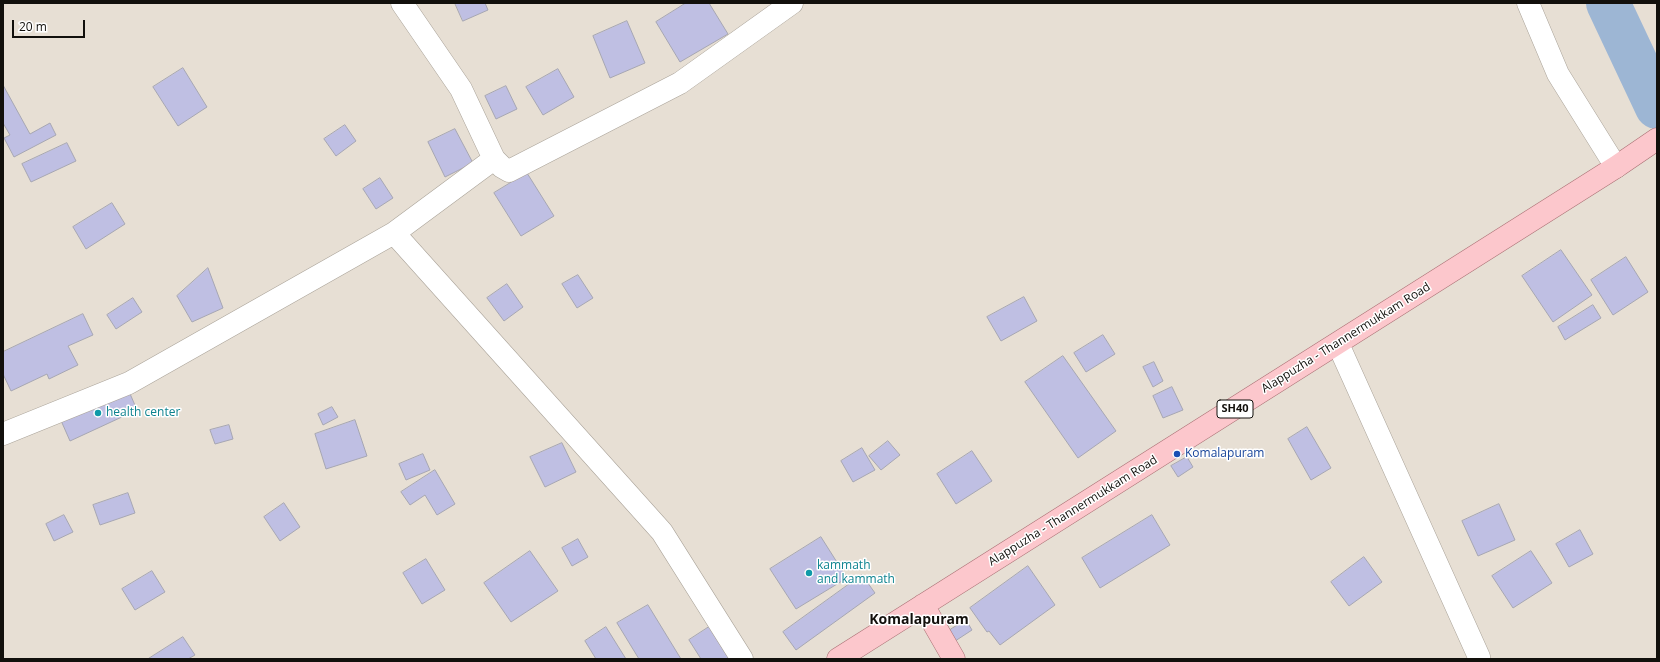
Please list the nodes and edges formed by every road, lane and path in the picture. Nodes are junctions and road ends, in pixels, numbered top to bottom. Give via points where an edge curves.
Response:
1 (402, 3) edge
2 (792, 3) edge
3 (1528, 3) edge
4 (1657, 139) edge
5 (494, 159) junction
6 (1624, 162) junction
7 (394, 233) junction
8 (1338, 344) junction
9 (3, 434) edge
10 (923, 605) junction
11 (742, 659) edge
12 (838, 659) edge
13 (954, 659) edge
14 (1478, 659) edge

1 - 5 street via 461,89
2 - 5 street via 680,83 509,171
3 - 6 street via 1558,74
4 - 6 main road, SH40
5 - 7 street
6 - 8 main road, Alappuzha - Thannermukkam Road / SH40
7 - 9 street via 129,383
7 - 11 street via 662,532
8 - 10 main road, Alappuzha - Thannermukkam Road / SH40
8 - 14 street
10 - 12 main road, Alappuzha - Thannermukkam Road / SH40
10 - 13 main road

